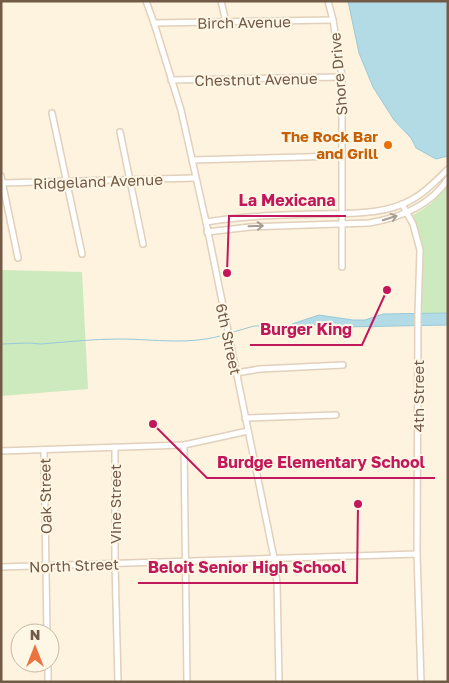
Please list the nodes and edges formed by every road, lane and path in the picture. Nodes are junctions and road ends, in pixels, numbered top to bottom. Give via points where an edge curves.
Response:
1 (146, 1) edge
2 (221, 1) edge
3 (328, 1) edge
4 (334, 20) junction
5 (226, 22) junction
6 (154, 23) junction
7 (342, 77) junction
8 (171, 80) junction
9 (52, 113) dead end
10 (120, 132) dead end
11 (342, 156) junction
12 (192, 160) junction
13 (448, 169) edge
14 (1, 176) edge
15 (195, 178) junction
16 (448, 179) edge
17 (130, 180) junction
18 (67, 181) junction
19 (2, 183) edge
20 (402, 204) junction
21 (342, 213) junction
22 (406, 213) junction
23 (206, 222) junction
24 (342, 223) junction
25 (207, 232) junction
26 (143, 244) dead end
27 (82, 254) dead end
28 (18, 258) dead end
29 (342, 267) dead end
30 (342, 365) dead end
31 (236, 373) junction
32 (336, 415) dead end
33 (245, 418) junction
34 (248, 431) junction
35 (184, 445) junction
36 (115, 447) junction
37 (44, 450) junction
38 (1, 451) edge
39 (417, 554) junction
40 (274, 558) junction
41 (185, 562) junction
42 (115, 563) junction
43 (46, 566) junction
44 (1, 567) edge
45 (47, 623) edge
46 (118, 682) edge
47 (187, 682) edge
48 (279, 682) edge
49 (421, 682) edge

1 - 6 street, 6th Street
2 - 5 street
3 - 4 street, Shore Drive
4 - 5 street, Birch Avenue
4 - 7 street, Shore Drive
5 - 6 street, Birch Avenue
6 - 8 street, 6th Street
7 - 8 street, Chestnut Avenue
7 - 11 street, Shore Drive
8 - 12 street, 6th Street
9 - 18 street
10 - 17 street
11 - 12 street
11 - 21 street, Shore Drive
12 - 15 street, 6th Street
13 - 20 street via 429,188
14 - 19 street
15 - 17 street, Ridgeland Avenue
15 - 23 street, 6th Street
16 - 22 street via 424,205
17 - 18 street, Ridgeland Avenue
17 - 26 street
18 - 19 street, Ridgeland Avenue
18 - 27 street
19 - 28 street
20 - 21 street via 375,211
20 - 22 street, 4th Street
21 - 23 street via 247,216
21 - 24 street, Shore Drive
24 -> 22 street via 381,221
22 - 39 street, 4th Street via 420,250
23 - 25 street, 6th Street
25 -> 24 street via 250,226
24 - 29 street, Shore Drive
25 - 31 street, 6th Street
30 - 31 street
31 - 33 street, 6th Street
32 - 33 street
33 - 34 street, 6th Street
34 - 35 street
34 - 40 street, 6th Street
35 - 36 street
35 - 41 street
36 - 37 street
36 - 42 street, Vine Street
37 - 38 street
37 - 43 street, Oak Street
39 - 40 street, North Street
39 - 49 street, 4th Street
40 - 41 street, North Street
40 - 48 street, 6th Street
41 - 42 street, North Street
41 - 47 street
42 - 43 street, North Street
42 - 46 street, Vine Street
43 - 44 street, North Street
43 - 45 street, Oak Street

